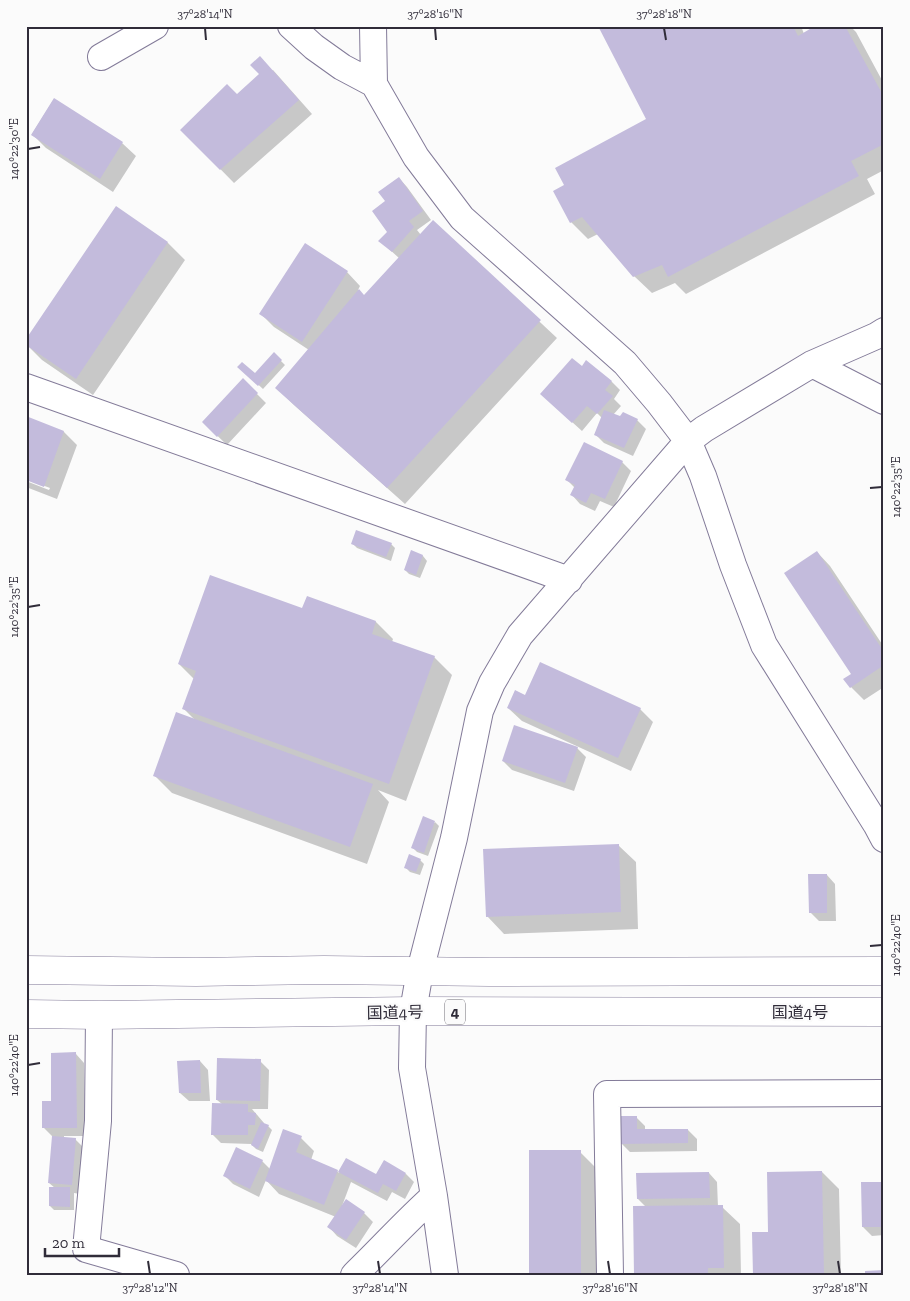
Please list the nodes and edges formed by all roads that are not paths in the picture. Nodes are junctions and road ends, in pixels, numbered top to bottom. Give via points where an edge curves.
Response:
1 (155, 26) edge
2 (291, 26) edge
3 (373, 26) edge
4 (100, 57) dead end
5 (374, 84) junction
6 (884, 331) edge
7 (812, 364) junction
8 (26, 387) edge
9 (884, 401) edge
10 (688, 441) junction
11 (569, 580) junction
12 (884, 839) edge
13 (26, 970) edge
14 (420, 971) junction
15 (884, 971) edge
16 (413, 1011) junction
17 (884, 1012) edge
18 (26, 1014) edge
19 (100, 1015) junction
20 (884, 1093) edge
21 (434, 1196) junction
22 (176, 1275) edge
23 (354, 1275) edge
24 (445, 1275) edge
25 (610, 1275) edge

1 - 4 street
2 - 5 street via 342,67
3 - 5 street
5 - 10 street via 416,157 462,218 625,363
6 - 7 street
7 - 9 street
7 - 10 street
8 - 11 street
10 - 11 street
10 - 12 street via 764,645
11 - 14 street via 520,635 480,711 454,838
13 - 14 highway
14 - 15 highway
14 - 16 street
16 - 17 highway, 国道4号 / 4
16 - 19 highway, 国道4号 / 4
16 - 21 street via 412,1068
18 - 19 highway, 国道4号 / 4
19 - 22 street via 98,1121 86,1249
20 - 25 street via 607,1094
21 - 23 street
21 - 24 street

